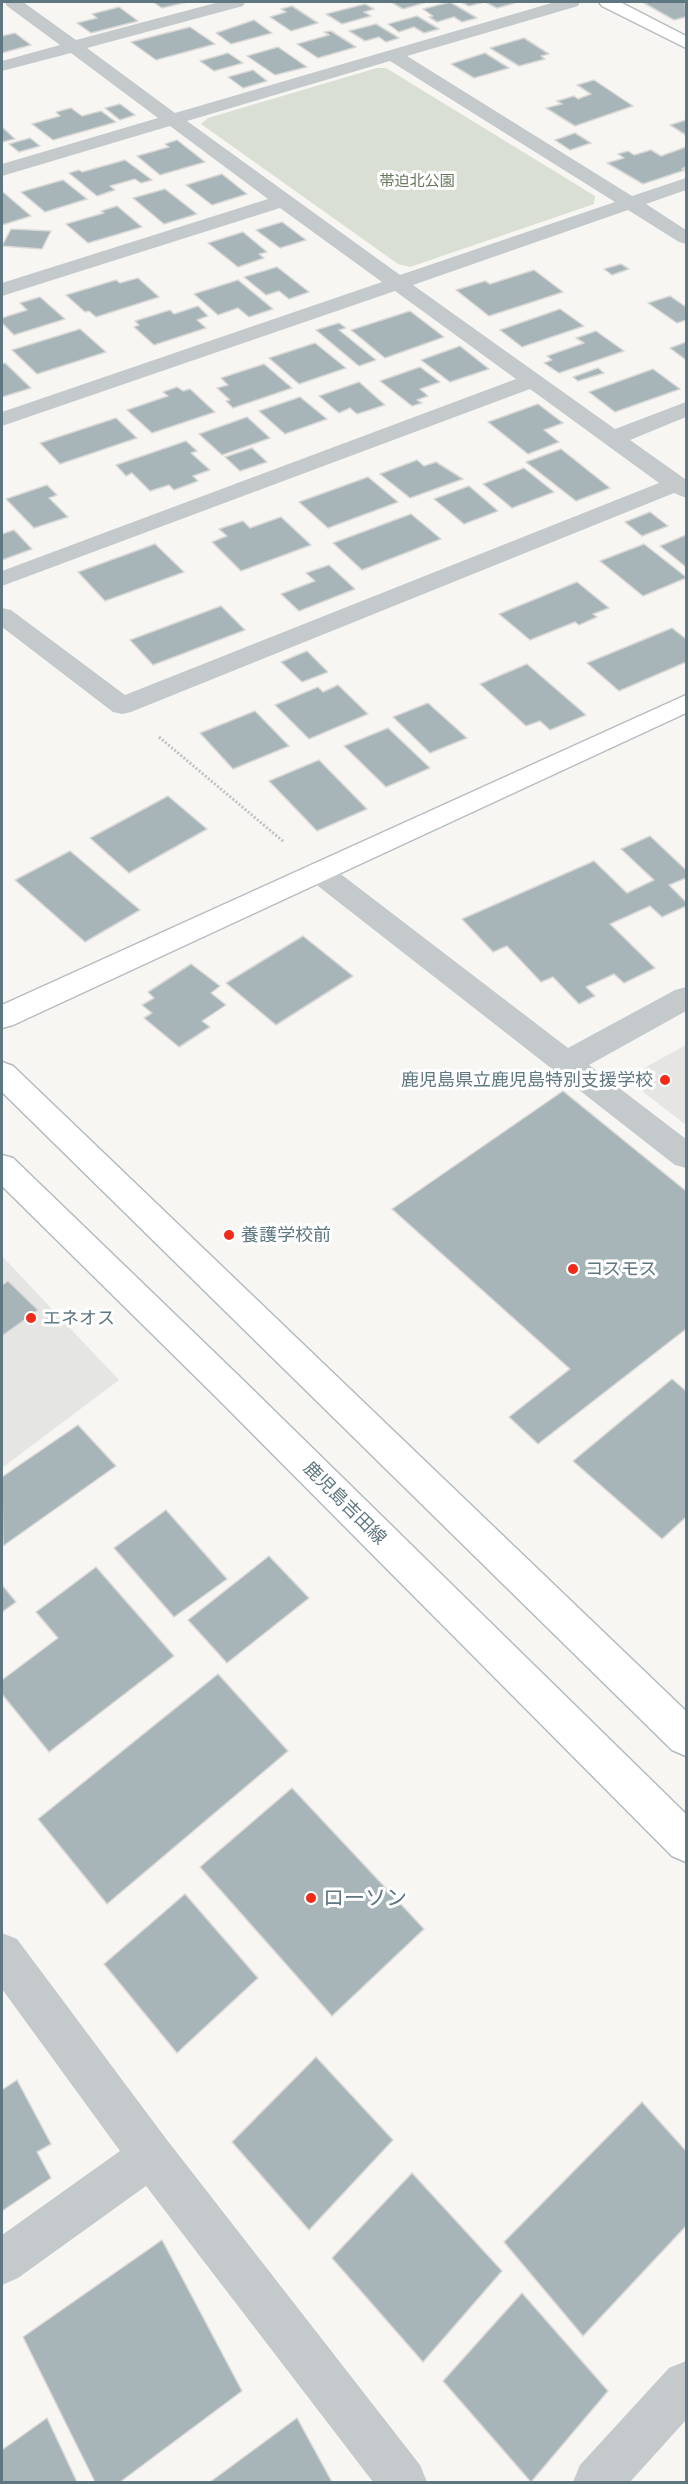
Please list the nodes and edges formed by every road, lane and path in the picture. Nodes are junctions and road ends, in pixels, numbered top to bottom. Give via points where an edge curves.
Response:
1 (13, 2) edge
2 (237, 2) edge
3 (572, 2) edge
4 (608, 2) edge
5 (687, 43) edge
6 (75, 46) junction
7 (392, 55) junction
8 (2, 66) edge
9 (175, 119) junction
10 (2, 170) edge
11 (687, 184) edge
12 (284, 201) junction
13 (631, 203) junction
14 (687, 238) edge
15 (398, 282) junction
16 (2, 290) edge
17 (533, 380) junction
18 (687, 409) edge
19 (2, 419) edge
20 (614, 438) junction
21 (682, 487) edge
22 (2, 579) edge
23 (2, 615) edge
24 (687, 703) edge
25 (122, 706) junction
26 (319, 872) junction
27 (687, 998) edge
28 (2, 1017) edge
29 (567, 1063) junction
30 (2, 1074) edge
31 (687, 1156) edge
32 (2, 1167) edge
33 (687, 1737) edge
34 (687, 1842) edge
35 (2, 1954) edge
36 (151, 2156) junction
37 (2, 2262) edge
38 (687, 2385) edge
39 (403, 2482) edge
40 (597, 2482) edge

1 - 6 street
2 - 6 street
3 - 7 street
4 - 5 main road
6 - 8 street
6 - 9 street
7 - 9 street
7 - 13 street
9 - 10 street
9 - 12 street
11 - 13 street
12 - 15 street
12 - 16 street
13 - 14 street
13 - 15 street
15 - 17 street
15 - 19 street
17 - 20 street
17 - 22 street
18 - 20 street
20 - 21 street
21 - 25 street
23 - 25 street
24 - 26 main road
25 - 26 path
26 - 28 main road
26 - 29 street
27 - 29 street
29 - 31 street
30 - 33 main road
32 - 34 main road, 鹿児島吉田線
35 - 36 street
36 - 37 street
36 - 39 street
38 - 40 street

